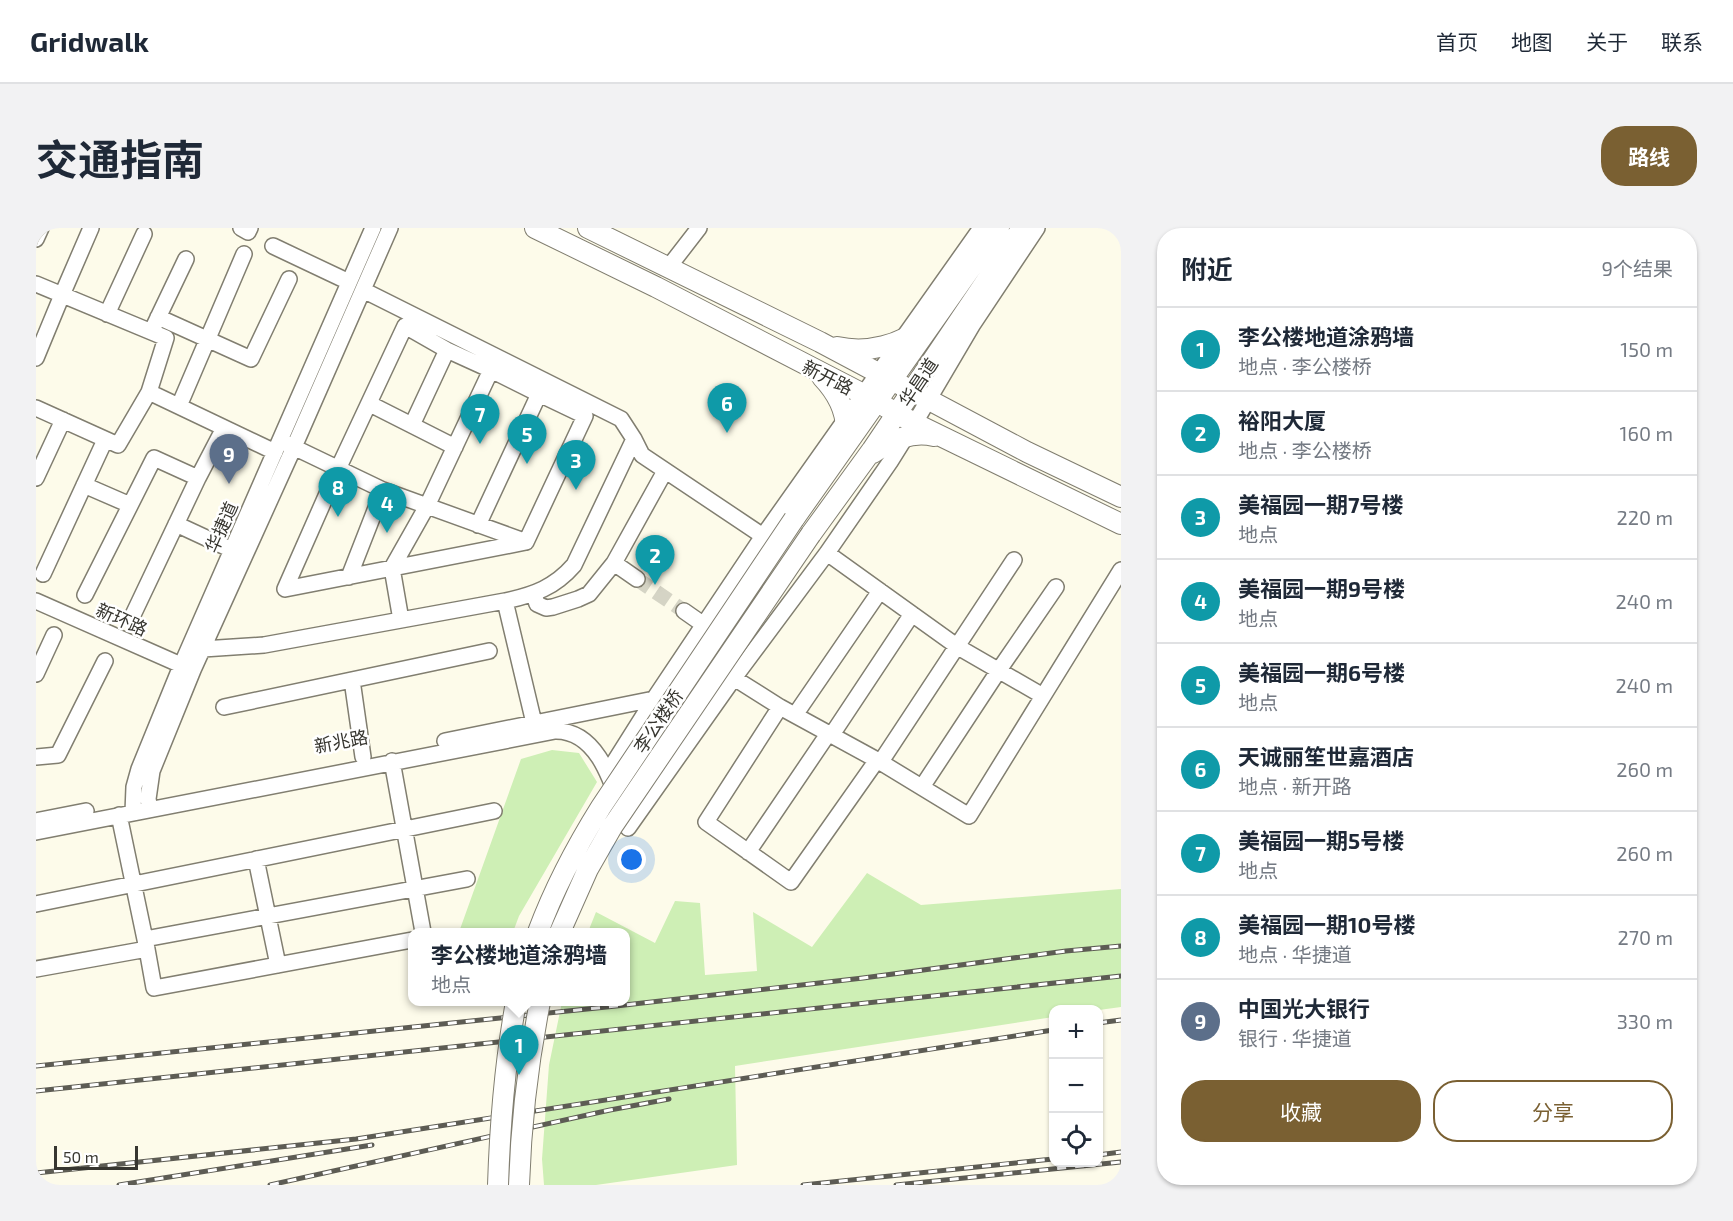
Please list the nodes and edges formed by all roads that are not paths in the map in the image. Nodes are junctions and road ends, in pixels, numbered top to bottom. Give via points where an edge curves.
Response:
1 (41, 228) edge
2 (91, 228) edge
3 (241, 228) edge
4 (250, 228) edge
5 (373, 228) edge
6 (390, 228) edge
7 (535, 228) edge
8 (588, 228) edge
9 (699, 228) edge
10 (981, 228) edge
11 (999, 228) edge
12 (1022, 228) edge
13 (1037, 228) edge
14 (144, 234) dead end
15 (36, 239) edge
16 (273, 246) dead end
17 (244, 254) dead end
18 (186, 259) dead end
19 (668, 268) junction
20 (289, 279) dead end
21 (349, 282) junction
22 (36, 284) edge
23 (363, 290) junction
24 (62, 295) junction
25 (107, 314) junction
26 (158, 317) junction
27 (934, 319) junction
28 (952, 330) junction
29 (151, 332) junction
30 (207, 339) junction
31 (902, 340) junction
32 (820, 342) junction
33 (447, 350) junction
34 (36, 358) edge
35 (810, 367) junction
36 (491, 370) junction
37 (872, 390) junction
38 (149, 392) junction
39 (539, 394) junction
40 (370, 404) junction
41 (179, 406) junction
42 (36, 408) edge
43 (905, 416) junction
44 (846, 417) junction
45 (63, 420) junction
46 (412, 425) junction
47 (224, 428) junction
48 (634, 439) junction
49 (105, 440) junction
50 (283, 447) junction
51 (455, 447) junction
52 (843, 448) junction
53 (338, 469) junction
54 (665, 471) junction
55 (36, 478) edge
56 (198, 478) junction
57 (84, 484) junction
58 (382, 490) junction
59 (1121, 497) edge
60 (130, 505) junction
61 (427, 506) junction
62 (794, 519) joint
63 (176, 524) junction
64 (1121, 524) edge
65 (478, 525) junction
66 (811, 534) joint
67 (763, 536) junction
68 (526, 542) junction
69 (232, 550) junction
70 (826, 553) junction
71 (1014, 561) dead end
72 (614, 563) junction
73 (392, 568) junction
74 (1121, 570) edge
75 (43, 574) dead end
76 (349, 577) junction
77 (637, 579) tunnel mouth
78 (1056, 587) dead end
79 (880, 591) junction
80 (534, 594) junction
81 (85, 595) dead end
82 (36, 601) edge
83 (505, 601) junction
84 (684, 611) tunnel mouth
85 (912, 614) junction
86 (132, 616) dead end
87 (401, 620) junction
88 (704, 625) junction
89 (54, 635) dead end
90 (958, 647) junction
91 (203, 649) junction
92 (489, 651) dead end
93 (105, 661) dead end
94 (187, 668) junction
95 (999, 670) junction
96 (36, 674) edge
97 (734, 678) junction
98 (352, 680) junction
99 (1044, 696) junction
100 (654, 699) junction
101 (224, 707) dead end
102 (780, 707) junction
103 (795, 716) junction
104 (534, 723) junction
105 (696, 731) junction
106 (830, 735) junction
107 (36, 757) edge
108 (363, 757) junction
109 (392, 761) junction
110 (879, 761) junction
111 (608, 772) junction
112 (922, 788) junction
113 (136, 808) junction
114 (494, 811) dead end
115 (36, 821) edge
116 (406, 829) junction
117 (36, 832) edge
118 (748, 852) junction
119 (256, 859) junction
120 (467, 879) dead end
121 (134, 884) junction
122 (416, 888) junction
123 (36, 904) edge
124 (268, 916) junction
125 (422, 928) edge
126 (540, 928) edge
127 (562, 928) edge
128 (408, 941) edge
129 (146, 944) junction
130 (278, 965) junction
131 (36, 969) edge
132 (515, 1006) edge
133 (539, 1006) edge
134 (498, 1185) edge
135 (519, 1185) edge

1 - 15 street
2 - 24 street
3 - 4 street
5 - 21 street, 华捷道
6 - 23 street, 华捷道
7 - 35 main road, 新开路
8 - 19 main road, 新开路
9 - 19 street
10 - 31 street
11 - 27 main road, 华昌道
12 - 28 main road, 华昌道
13 - 43 street
14 - 25 street
16 - 21 street
17 - 30 street
18 - 26 street
19 - 32 main road, 新开路
20 - 30 street via 251,359
21 - 50 street, 华捷道
22 - 24 street
23 - 48 street via 621,419
23 - 50 street, 华捷道
24 - 25 street
24 - 34 street
25 - 29 street
26 - 29 street
26 - 30 street
27 - 31 main road
27 - 37 main road, 华昌道
28 - 37 main road
28 - 43 main road, 华昌道
29 - 38 street via 166,338
30 - 41 street
31 - 32 main road via 860,350
31 - 37 street
32 - 37 main road
33 - 36 street
33 - 40 street via 405,326
33 - 46 street
35 - 37 main road, 新开路
35 - 44 main road via 832,389
36 - 39 street
36 - 51 street
37 - 43 main road, 新开路
37 - 43 main road, 新开路
37 - 44 street
37 - 52 main road, 华昌道
38 - 41 street
38 - 49 street via 118,445
39 - 65 street
39 - 68 street via 585,416
40 - 46 street
40 - 53 street
41 - 47 street
42 - 45 street
43 - 52 main road via 855,438
43 - 59 main road via 944,412 962,416
43 - 64 main road, 新开路
43 - 66 main road, 华昌道 via 864,461
43 - 70 street via 890,462
44 - 52 main road
44 - 67 street
45 - 49 street
45 - 55 street
46 - 51 street
47 - 50 street
47 - 56 street
48 - 54 street via 642,455
48 - 80 street via 574,565 564,576
49 - 57 street
50 - 53 street
50 - 69 street, 华捷道
50 - 91 street, 华捷道
51 - 61 street
52 - 62 main road, 华昌道
53 - 58 street
53 - 76 street via 285,589
54 - 67 street
54 - 72 street
56 - 60 street via 154,458
56 - 63 street
57 - 60 street
57 - 75 street
58 - 61 street
58 - 76 street
60 - 81 street
61 - 65 street
61 - 73 street
62 - 126 main road, 李公楼桥, bridge via 592,822
63 - 69 street
63 - 86 street
65 - 68 street
66 - 127 main road, 李公楼桥, bridge via 612,827
67 - 88 street
68 - 73 street
69 - 94 street, 华捷道
70 - 79 street
70 - 97 street
71 - 90 street
72 - 77 street
72 - 80 street via 589,594 578,600 546,608 537,604
73 - 76 street
73 - 87 street
74 - 99 street
78 - 95 street
79 - 85 street
79 - 103 street
80 - 83 street
82 - 94 street, 新环路
83 - 87 street
83 - 104 street
84 - 88 street
85 - 90 street
85 - 106 street
87 - 91 street via 264,645
88 - 100 street
89 - 96 street
90 - 95 street
90 - 110 street
91 - 94 street, 华捷道
92 - 98 street
93 - 107 street via 58,754
94 - 113 street, 华捷道 via 139,769 134,787
95 - 99 street
95 - 112 street
97 - 102 street
97 - 105 street
98 - 101 street
98 - 108 street
99 - 112 street via 969,816
100 - 104 street, 新兆路
100 - 105 street
100 - 111 street
102 - 103 street
102 - 118 street via 706,822
103 - 106 street
104 - 108 street, 新兆路
105 - 111 street, 新兆路 via 628,828
106 - 110 street
106 - 118 street
108 - 113 street, 新兆路
109 - 111 street, 新兆路 via 567,730 586,741
109 - 113 street, 新兆路
109 - 116 street
110 - 112 street
110 - 118 street via 791,882
113 - 115 street, 新兆路
113 - 117 street, 新兆路
113 - 121 street
114 - 116 street
116 - 119 street
116 - 122 street
119 - 121 street
119 - 124 street
120 - 122 street
121 - 123 street
121 - 129 street
122 - 124 street
122 - 125 street
124 - 129 street
124 - 130 street
128 - 130 street
129 - 130 street via 154,988
129 - 131 street
132 - 134 main road, bridge via 501,1111
133 - 135 main road, bridge via 526,1092

